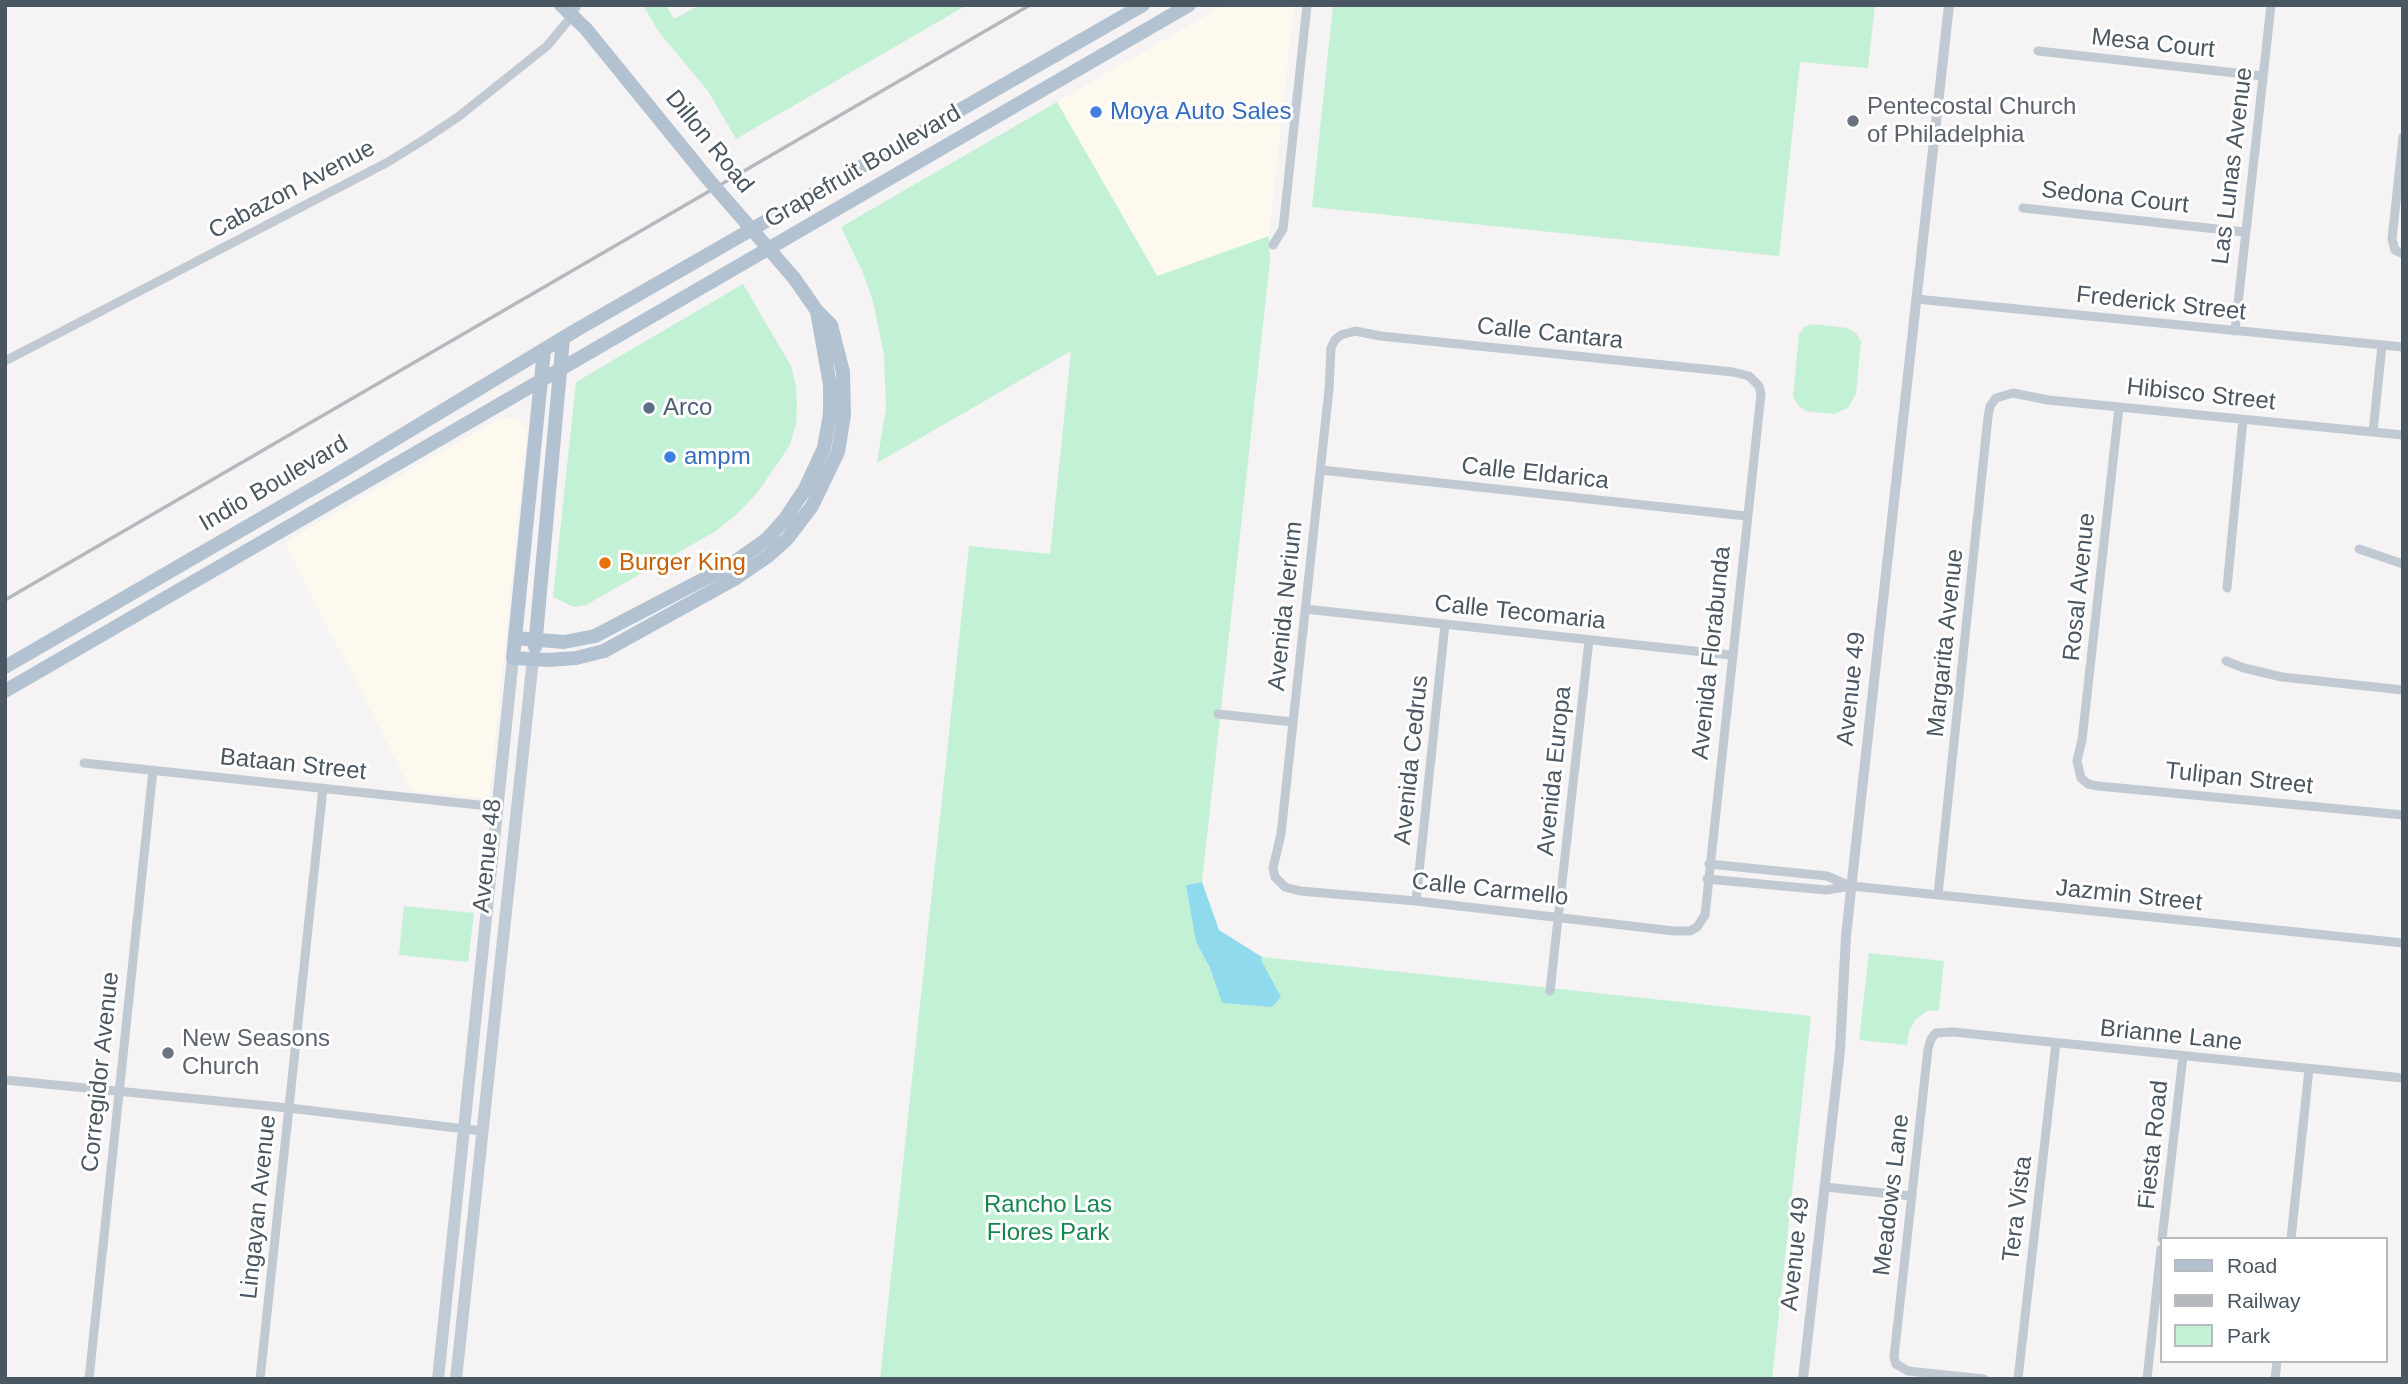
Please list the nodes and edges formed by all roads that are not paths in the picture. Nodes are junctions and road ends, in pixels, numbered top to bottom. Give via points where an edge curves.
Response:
1 (561, 5) edge
2 (1143, 5) edge
3 (1189, 5) edge
4 (1307, 5) edge
5 (1949, 5) edge
6 (2271, 5) edge
7 (574, 11) edge
8 (2038, 51) dead end
9 (2263, 76) junction
10 (2403, 137) edge
11 (2023, 208) dead end
12 (2245, 232) junction
13 (1273, 245) dead end
14 (2399, 252) edge
15 (1916, 299) junction
16 (817, 311) junction
17 (2235, 331) junction
18 (1340, 335) joint
19 (563, 338) junction
20 (2382, 345) junction
21 (2403, 347) edge
22 (544, 350) junction
23 (5, 361) edge
24 (560, 369) junction
25 (541, 380) junction
26 (1755, 381) joint
27 (1996, 398) joint
28 (2119, 407) junction
29 (2243, 419) junction
30 (2373, 432) junction
31 (2403, 435) edge
32 (1321, 470) junction
33 (1746, 516) junction
34 (2359, 549) dead end
35 (2403, 564) edge
36 (2227, 588) dead end
37 (1305, 609) junction
38 (1446, 624) junction
39 (515, 638) junction
40 (535, 640) junction
41 (1589, 640) junction
42 (1731, 655) junction
43 (513, 658) junction
44 (533, 659) junction
45 (2226, 661) dead end
46 (5, 667) edge
47 (2403, 690) edge
48 (5, 691) edge
49 (1218, 714) dead end
50 (1293, 722) junction
51 (84, 763) dead end
52 (153, 770) junction
53 (2078, 770) joint
54 (323, 788) junction
55 (498, 807) junction
56 (2403, 816) edge
57 (1709, 864) junction
58 (1707, 879) junction
59 (1279, 883) joint
60 (1852, 886) junction
61 (1938, 895) junction
62 (1416, 901) junction
63 (1558, 917) junction
64 (1697, 927) joint
65 (2403, 943) edge
66 (501, 956) junction
67 (1550, 991) dead end
68 (1936, 1033) joint
69 (2056, 1043) junction
70 (2183, 1056) junction
71 (2309, 1069) junction
72 (2403, 1078) edge
73 (5, 1080) edge
74 (119, 1092) junction
75 (289, 1108) junction
76 (464, 1129) junction
77 (482, 1131) junction
78 (1825, 1187) junction
79 (1912, 1196) junction
80 (2162, 1237) edge
81 (2291, 1237) edge
82 (2160, 1258) edge
83 (89, 1379) edge
84 (260, 1379) edge
85 (438, 1379) edge
86 (456, 1379) edge
87 (1804, 1379) edge
88 (1984, 1379) edge
89 (2018, 1379) edge
90 (2147, 1379) edge

1 - 7 main road, Dillon Road
2 - 19 main road, Grapefruit Boulevard
3 - 24 main road, Grapefruit Boulevard
4 - 13 street via 1283,229
5 - 15 street, Avenue 49
6 - 9 street, Las Lunas Avenue
7 - 16 main road, Dillon Road, bridge
7 - 23 street, Cabazon Avenue via 547,46 416,145
8 - 9 street, Mesa Court
9 - 12 street, Las Lunas Avenue
10 - 14 street via 2392,239
11 - 12 street, Sedona Court
12 - 17 street, Las Lunas Avenue
15 - 17 street, Frederick Street
15 - 60 street, Avenue 49
16 - 40 main road, Dillon Road via 830,386 824,448 806,489 768,539 751,553 614,627 579,640
16 - 44 main road, Dillon Road via 831,325 837,344 844,415 830,473 796,528 768,556 736,578 604,651 576,658
17 - 20 street, Frederick Street
18 - 26 street, Calle Cantara via 1354,331 1733,372
18 - 32 street, Avenida Nerium via 1331,348
19 - 22 main road, Indio Boulevard
19 - 24 main road, Avenue 48
20 - 21 street, Frederick Street
20 - 30 street
22 - 25 main road, Avenue 48
22 - 46 main road, Indio Boulevard
24 - 25 main road, Indio Boulevard
24 - 40 main road, Avenue 48
25 - 39 main road, Avenue 48
25 - 48 main road, Indio Boulevard
26 - 33 street, Avenida Florabunda via 1761,394
27 - 28 street, Hibisco Street via 2013,393
27 - 61 street, Margarita Avenue via 1990,406
28 - 29 street, Hibisco Street
28 - 53 street, Rosal Avenue
29 - 30 street, Hibisco Street
29 - 36 street
30 - 31 street, Hibisco Street
32 - 33 street, Calle Eldarica
32 - 37 street, Avenida Nerium
33 - 42 street, Avenida Florabunda
34 - 35 street
37 - 38 street, Calle Tecomaria
37 - 50 street, Avenida Nerium
38 - 41 street, Calle Tecomaria
38 - 62 street, Avenida Cedrus
39 - 40 main road, Dillon Road
39 - 43 main road, Avenue 48
40 - 44 main road, Avenue 48
41 - 42 street, Calle Tecomaria
41 - 63 street, Avenida Europa
42 - 57 street, Avenida Florabunda
43 - 44 main road, Dillon Road
43 - 55 main road, Avenue 48
44 - 66 main road, Avenue 48
45 - 47 street via 2282,677
49 - 50 street
50 - 59 street, Avenida Nerium via 1273,868
51 - 52 street, Bataan Street
52 - 54 street, Bataan Street
52 - 74 street, Corregidor Avenue
53 - 56 street, Tulipan Street via 2088,784 2098,786
54 - 55 street, Bataan Street
54 - 75 street, Lingayan Avenue
55 - 66 main road via 506,819 495,930
55 - 76 main road, Avenue 48
57 - 58 street, Avenida Florabunda
57 - 60 street via 1828,876
58 - 60 street via 1826,891
58 - 64 street, Avenida Florabunda via 1705,915
59 - 62 street, Calle Carmello via 1292,890
60 - 61 street, Jazmin Street
60 - 78 street, Avenue 49
61 - 65 street, Jazmin Street
62 - 63 street, Calle Carmello
63 - 64 street, Calle Carmello via 1674,931
63 - 67 street, Avenida Europa
66 - 77 main road, Avenue 48
68 - 69 street, Brianne Lane
68 - 79 street, Meadows Lane via 1928,1049
69 - 70 street, Brianne Lane
69 - 89 street, Tera Vista
70 - 71 street, Brianne Lane
70 - 80 street, Fiesta Road
71 - 72 street, Brianne Lane
71 - 81 street
73 - 74 street
74 - 75 street
74 - 83 street, Corregidor Avenue
75 - 76 street
75 - 84 street, Lingayan Avenue
76 - 77 street
76 - 85 main road, Avenue 48
77 - 86 main road, Avenue 48
78 - 79 street
78 - 87 street, Avenue 49
79 - 88 street, Meadows Lane via 1896,1364 1908,1371
82 - 90 street

